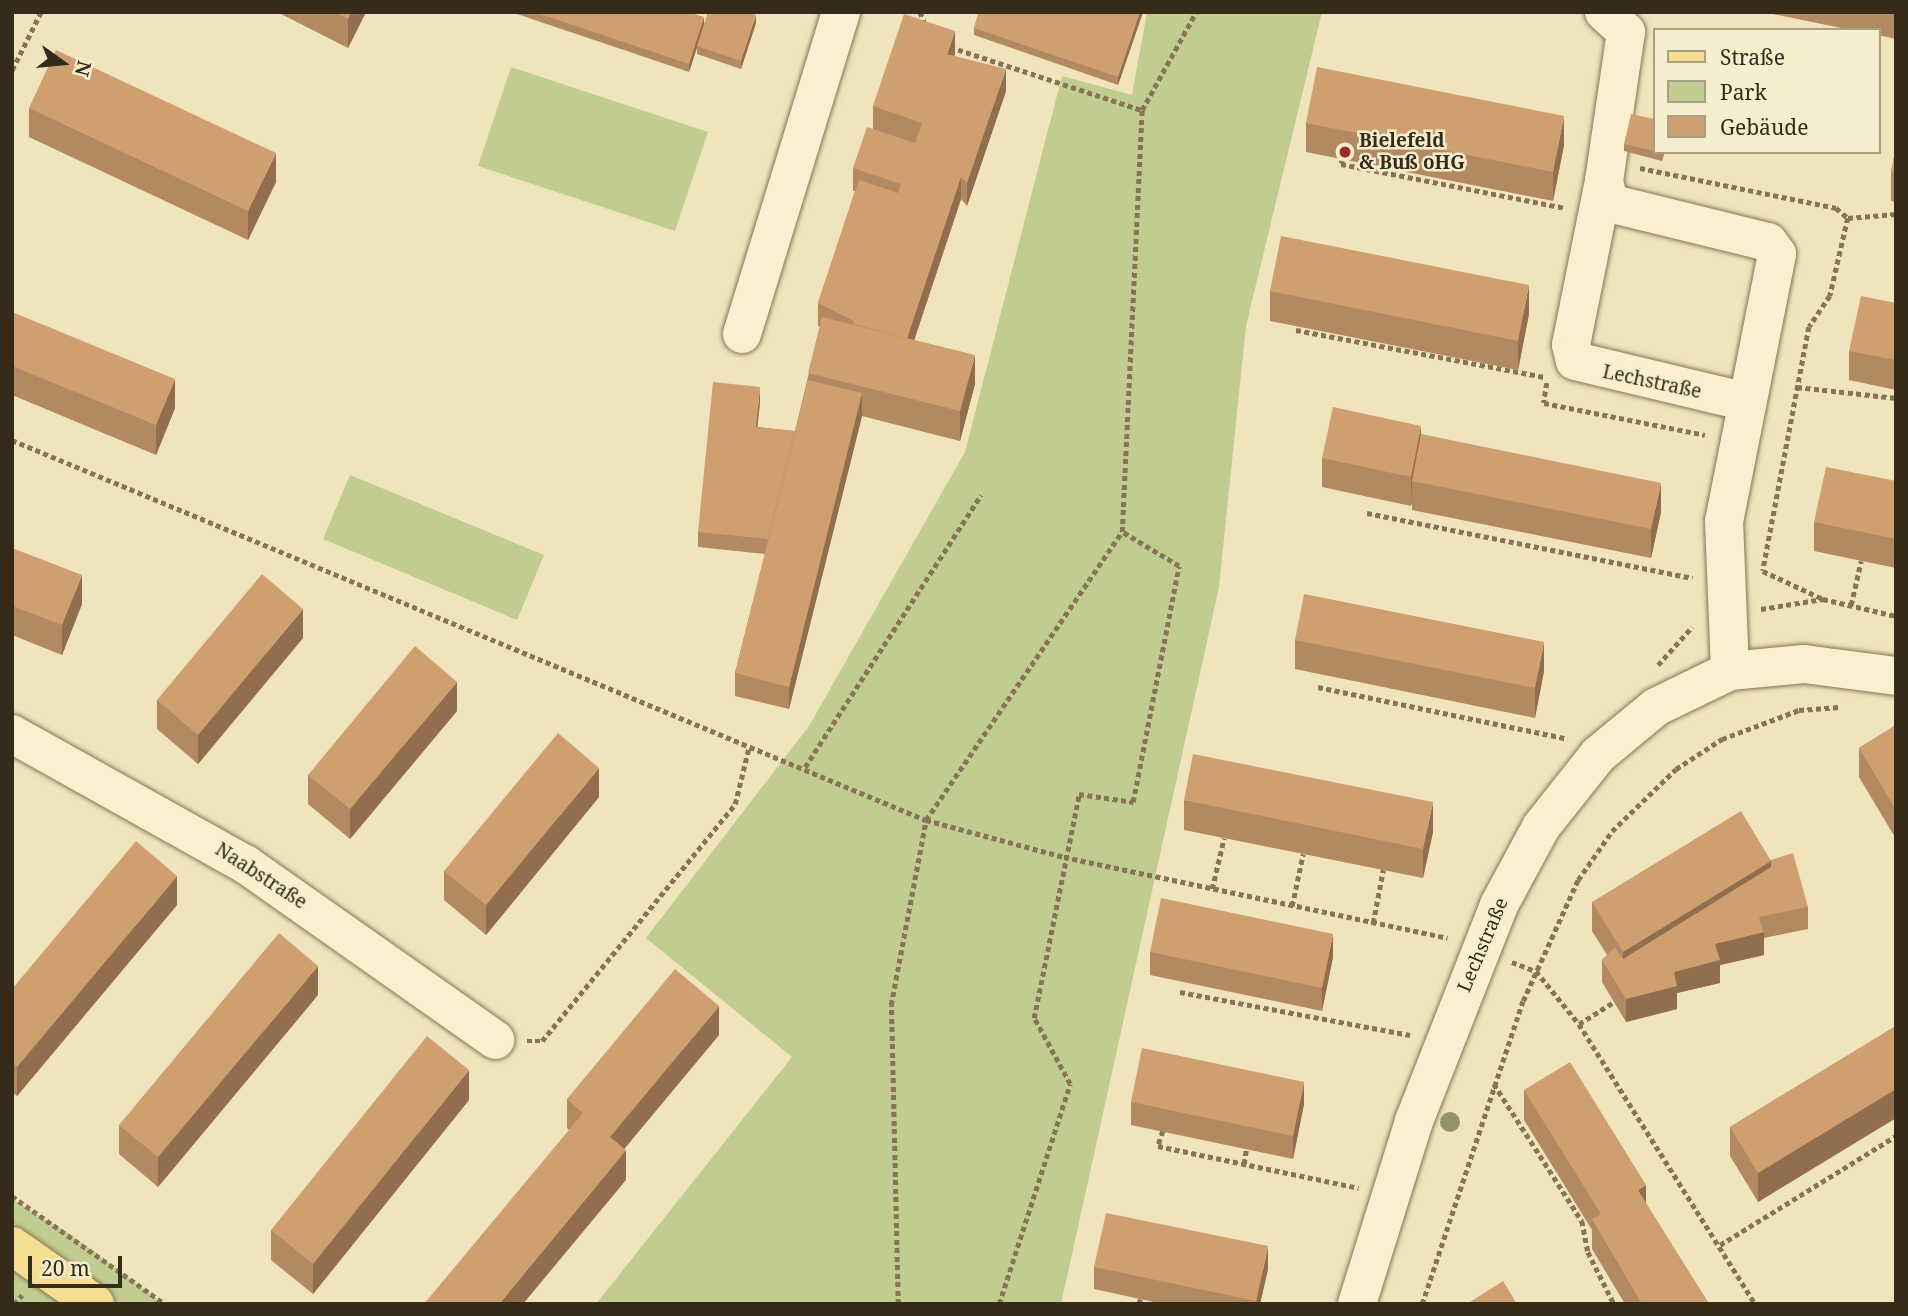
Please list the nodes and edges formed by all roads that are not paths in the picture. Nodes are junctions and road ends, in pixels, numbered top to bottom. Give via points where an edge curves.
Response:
1 (841, 12) edge
2 (1604, 12) edge
3 (1605, 172) junction
4 (742, 334) dead end
5 (1747, 402) junction
6 (1730, 671) junction
7 (1896, 676) edge
8 (12, 734) edge
9 (495, 1040) road end
10 (12, 1246) edge
11 (95, 1304) edge
12 (1357, 1304) edge

1 - 4 street
2 - 3 street, Lechstraße via 1626,32
3 - 5 street via 1609,204 1768,242 1777,254
3 - 5 street, Lechstraße via 1571,345 1575,361
5 - 6 street via 1721,555
6 - 7 street, Lechstraße via 1804,664
6 - 12 street, Lechstraße via 1656,707 1598,755 1541,827 1480,949 1415,1121
8 - 9 street, Naabstraße via 245,864
10 - 11 main road

